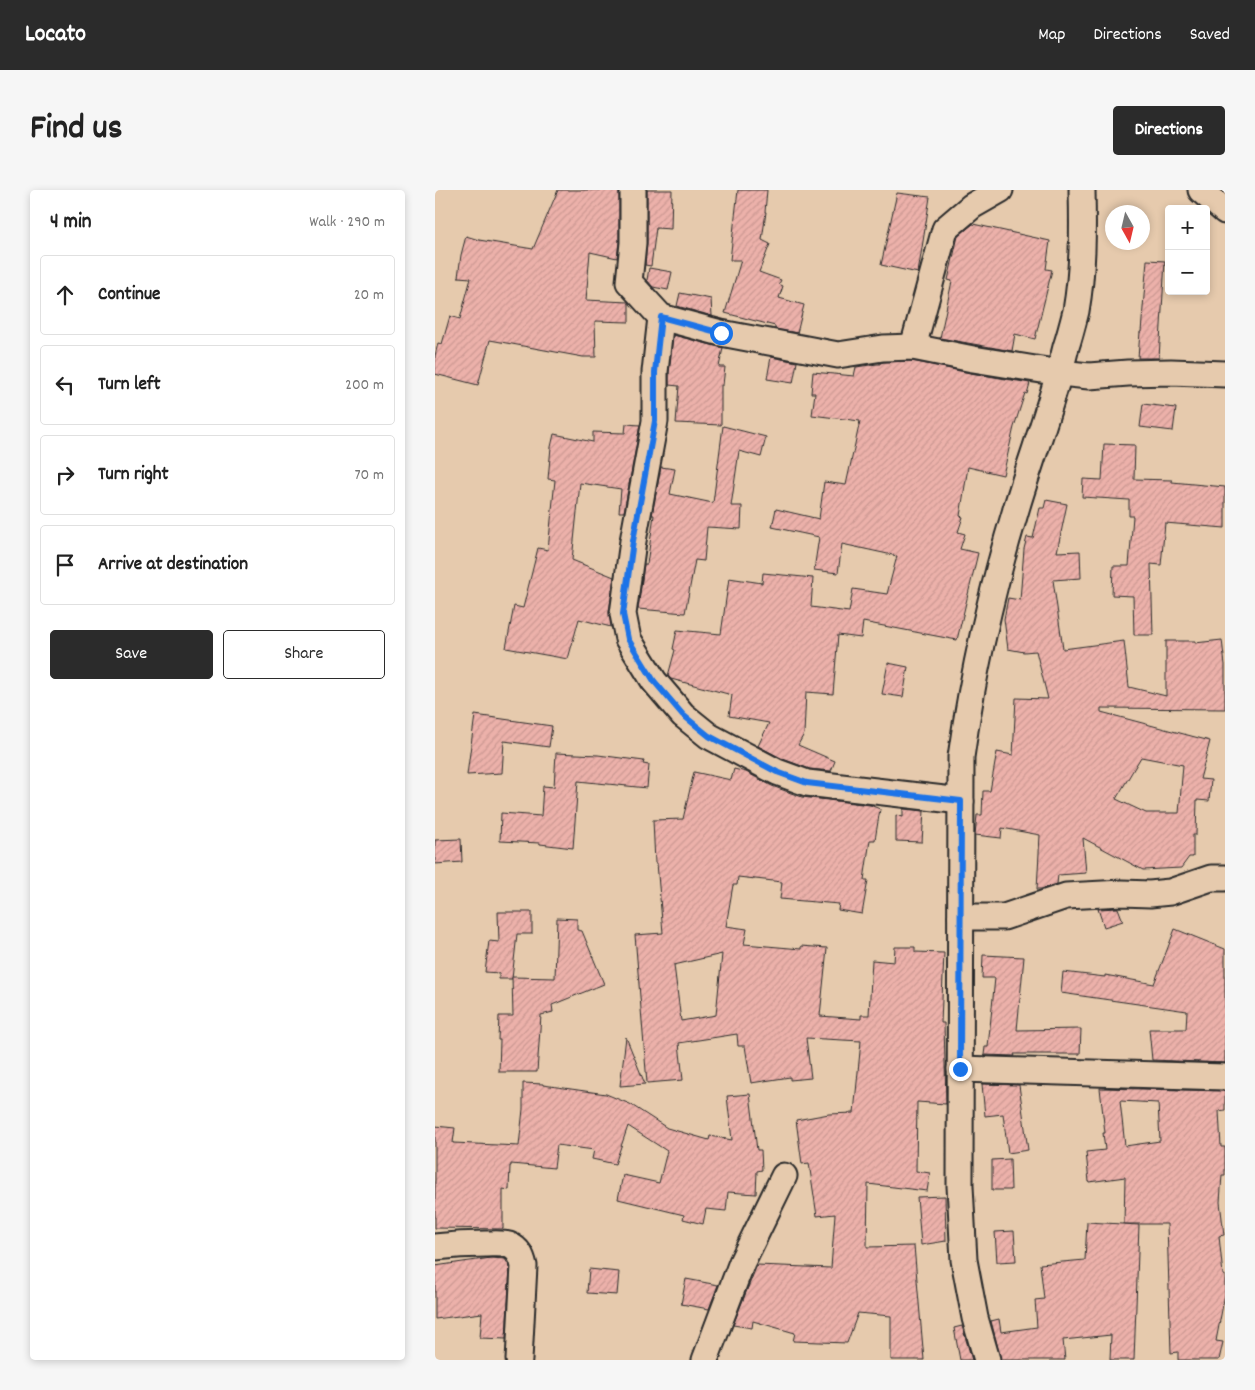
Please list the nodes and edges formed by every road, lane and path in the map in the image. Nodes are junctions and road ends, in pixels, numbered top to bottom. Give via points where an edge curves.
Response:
1 (633, 190) edge
2 (1000, 190) edge
3 (1082, 190) edge
4 (1201, 190) edge
5 (1225, 211) edge
6 (661, 317) junction
7 (913, 347) junction
8 (1060, 373) junction
9 (1225, 374) edge
10 (961, 801) junction
11 (1225, 878) edge
12 (961, 917) junction
13 (960, 1069) junction
14 (1225, 1077) edge
15 (784, 1176) dead end
16 (435, 1247) edge
17 (519, 1360) edge
18 (705, 1360) edge
19 (987, 1360) edge

1 - 6 street via 629,282
2 - 7 street via 972,206 945,229
3 - 8 street via 1081,269 1076,311
4 - 5 street
6 - 7 street via 721,333 838,355
6 - 10 street via 655,372 655,421 623,614 628,639 654,681 683,715 709,736 777,772 807,783
7 - 8 street
8 - 9 street via 1089,376 1171,372
8 - 10 street via 1017,506 980,649 961,756
10 - 12 street
11 - 12 street via 1211,878 1171,892 1066,896 1004,917
12 - 13 street
13 - 14 street
13 - 19 street via 964,1260
15 - 18 street via 743,1262
16 - 17 street via 499,1244 510,1245 517,1250 524,1266

